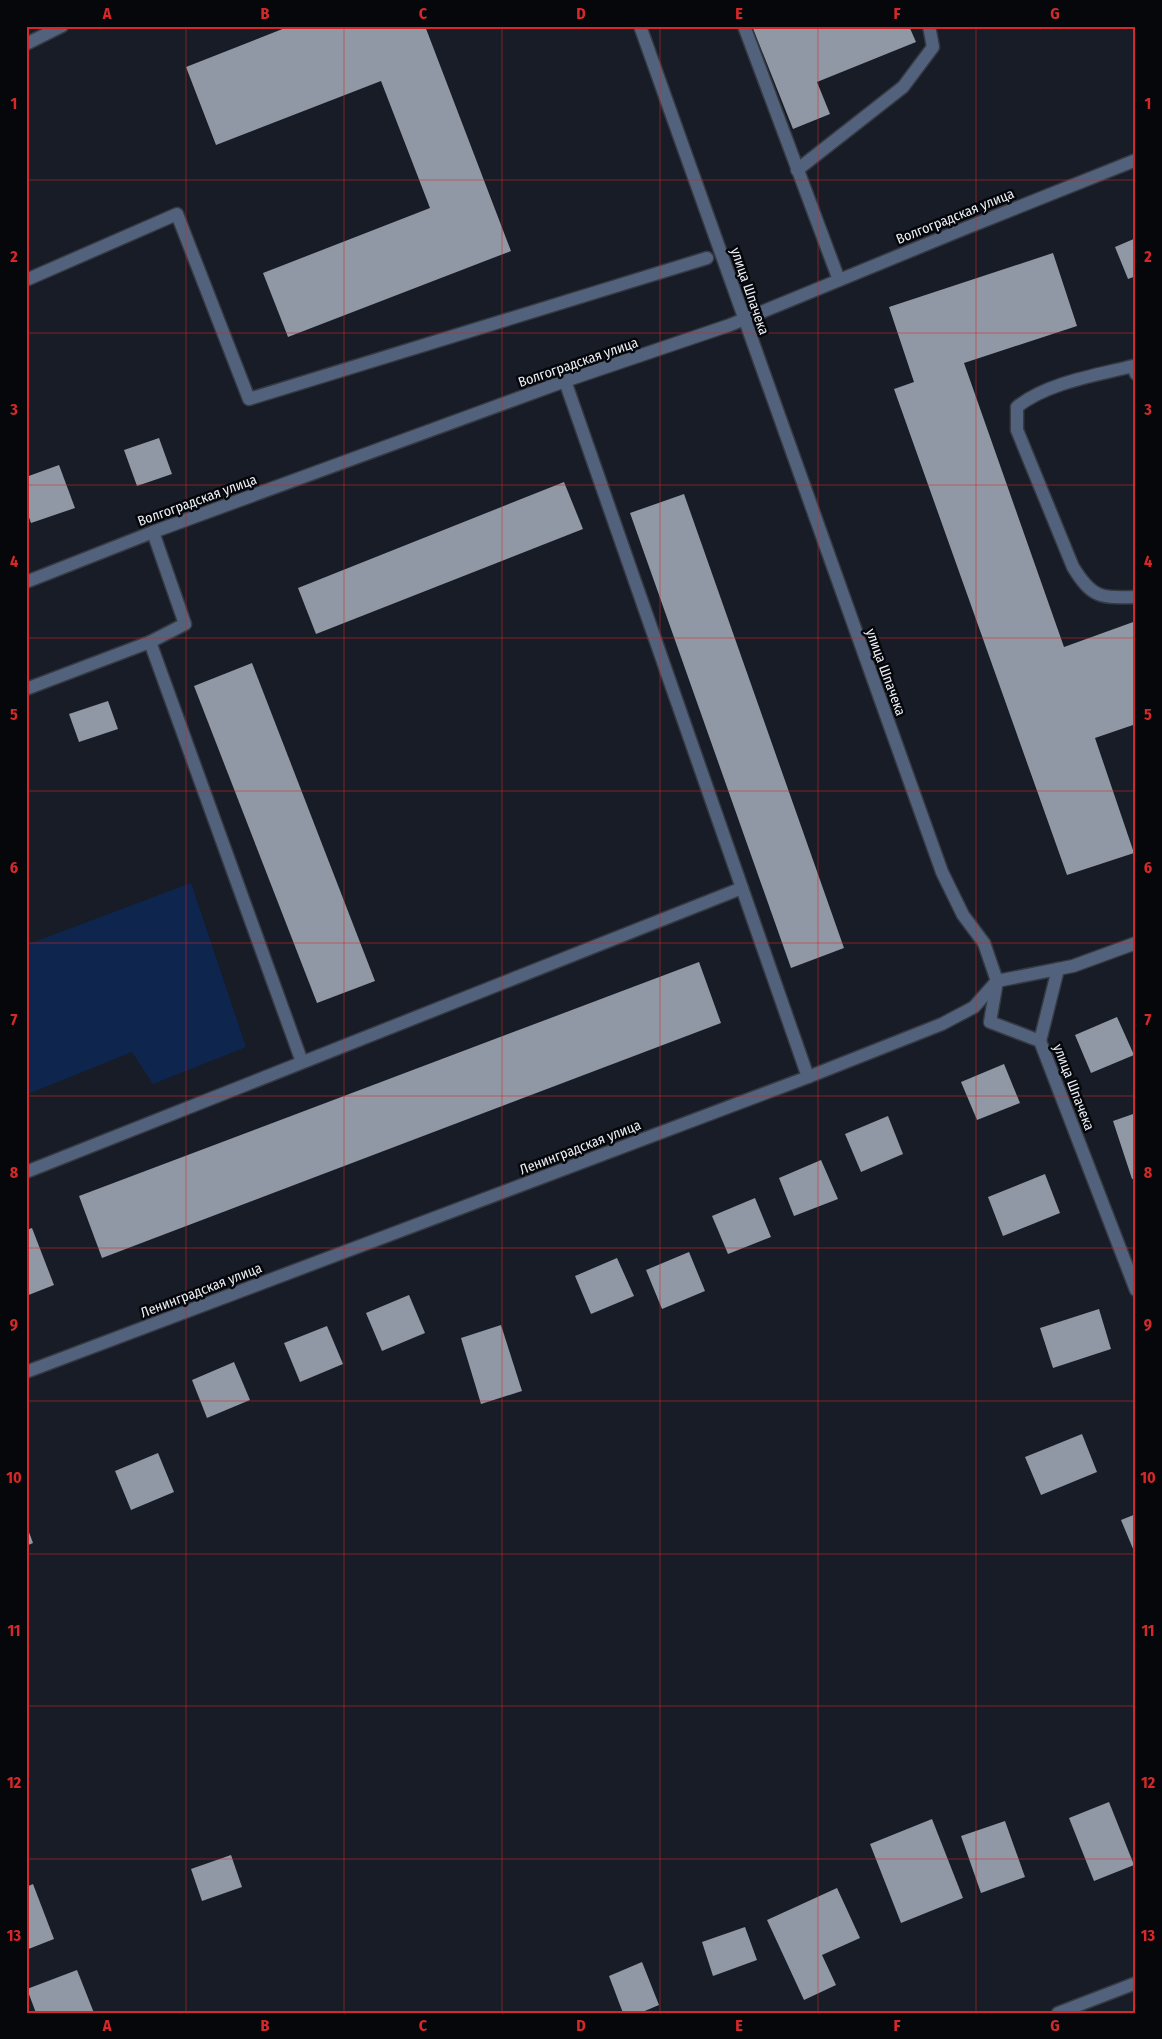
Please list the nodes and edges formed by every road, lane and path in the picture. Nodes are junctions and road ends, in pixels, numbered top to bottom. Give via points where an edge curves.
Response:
1 (62, 26) edge
2 (640, 26) edge
3 (744, 26) edge
4 (929, 26) edge
5 (26, 44) edge
6 (1136, 160) edge
7 (797, 170) junction
8 (707, 258) dead end
9 (26, 280) edge
10 (839, 280) junction
11 (744, 320) junction
12 (1136, 374) edge
13 (565, 381) junction
14 (153, 532) junction
15 (26, 582) edge
16 (1136, 596) edge
17 (150, 642) junction
18 (26, 689) edge
19 (742, 888) junction
20 (1136, 943) edge
21 (1058, 969) junction
22 (997, 981) junction
23 (1040, 1041) junction
24 (302, 1062) junction
25 (808, 1077) junction
26 (26, 1172) edge
27 (1136, 1290) edge
28 (26, 1372) edge
29 (1136, 1983) edge
30 (1058, 2013) edge

1 - 5 street
2 - 11 street, улица Шпачека
3 - 7 street
4 - 7 street via 933,47 903,87
6 - 10 street, Волгоградская улица
7 - 10 street
8 - 9 street via 249,399 177,214
10 - 11 street, Волгоградская улица
11 - 13 street, Волгоградская улица
11 - 22 street, улица Шпачека via 942,872 964,915 984,944
12 - 16 street via 1133,366 1057,386 1028,397 1017,407 1017,430 1073,567 1084,585 1099,596
13 - 14 street, Волгоградская улица
13 - 19 street
14 - 15 street, Волгоградская улица
14 - 17 street via 185,624
17 - 18 street
17 - 24 street
19 - 24 street
19 - 25 street
20 - 21 street
21 - 22 street
21 - 23 street
22 - 23 street, улица Шпачека via 990,1022
22 - 25 street, Ленинградская улица via 974,1007 942,1024
23 - 27 street, улица Шпачека
24 - 26 street
25 - 28 street, Ленинградская улица
29 - 30 street

